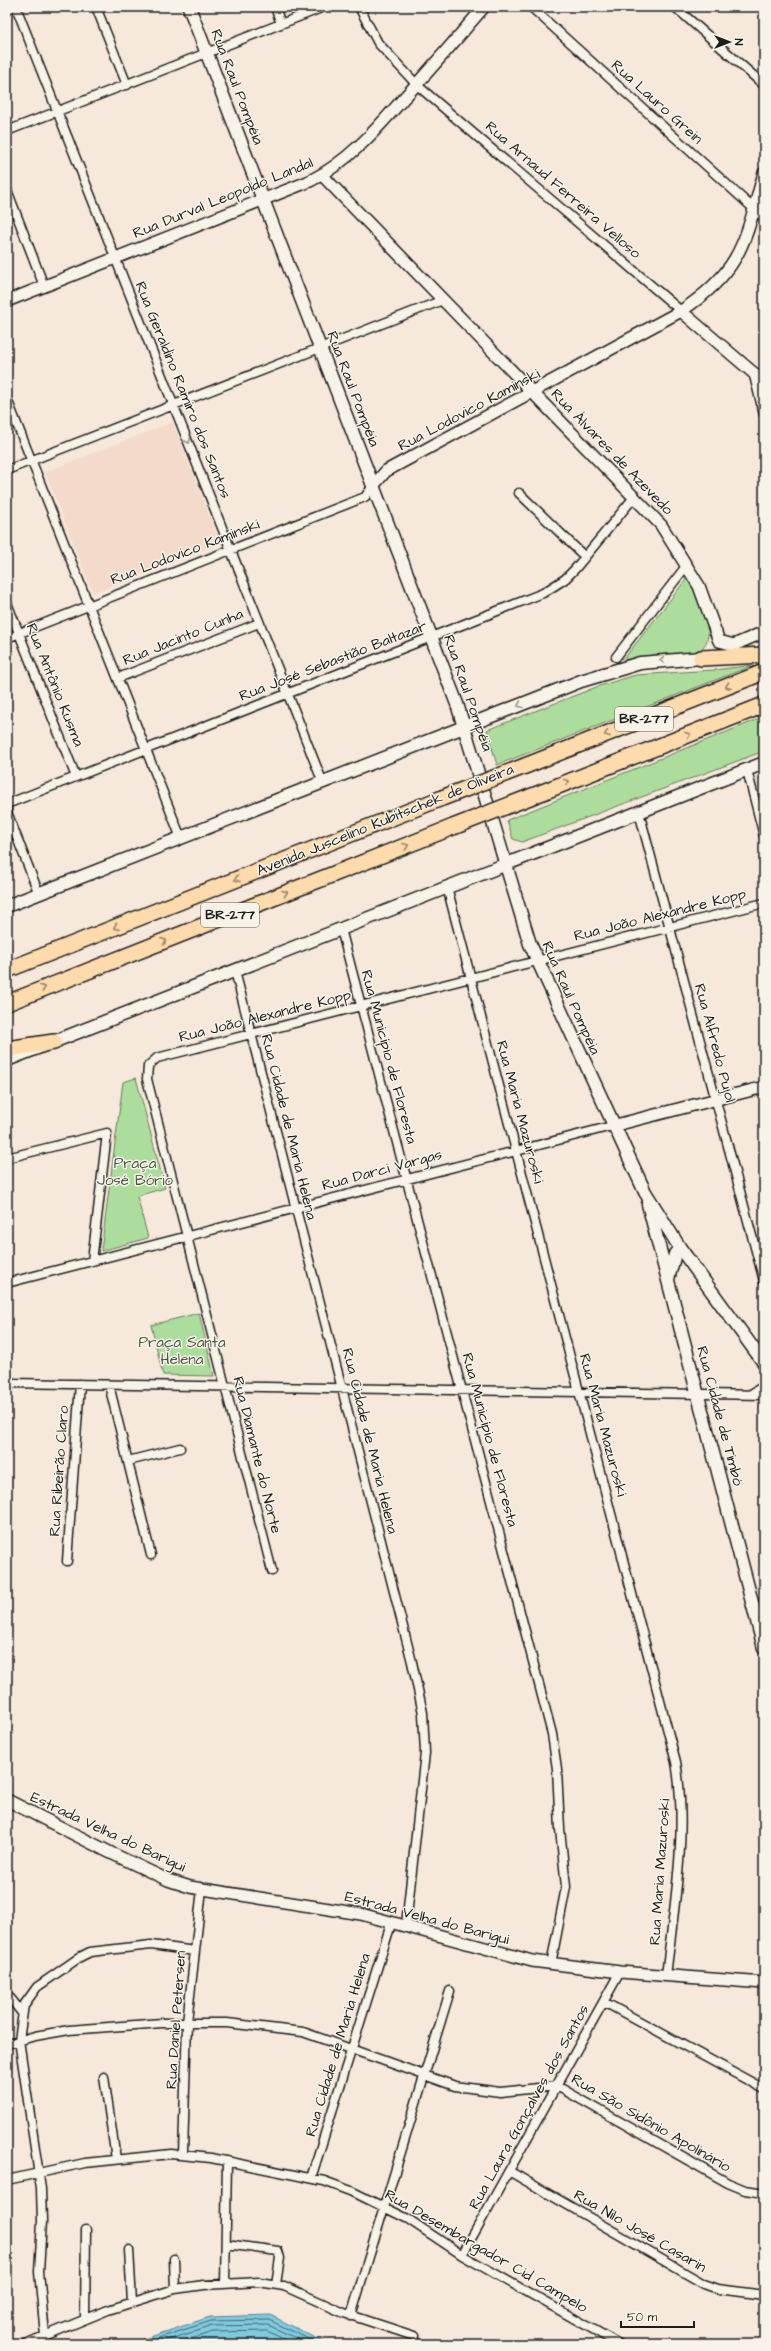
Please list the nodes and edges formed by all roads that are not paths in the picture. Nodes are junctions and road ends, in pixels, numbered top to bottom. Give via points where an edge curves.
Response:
1 (16, 7) edge
2 (96, 7) edge
3 (189, 7) edge
4 (274, 7) edge
5 (324, 7) edge
6 (359, 7) edge
7 (484, 7) edge
8 (531, 7) edge
9 (675, 7) edge
10 (281, 24) junction
11 (207, 53) junction
12 (126, 84) junction
13 (417, 84) junction
14 (764, 85) edge
15 (58, 112) junction
16 (7, 131) edge
17 (764, 173) edge
18 (322, 175) junction
19 (7, 190) edge
20 (263, 199) junction
21 (754, 209) junction
22 (764, 218) edge
23 (115, 258) junction
24 (44, 286) junction
25 (443, 300) junction
26 (7, 301) edge
27 (681, 310) junction
28 (320, 348) junction
29 (753, 372) junction
30 (764, 382) edge
31 (534, 392) junction
32 (7, 399) edge
33 (174, 405) junction
34 (764, 416) edge
35 (32, 460) junction
36 (7, 470) edge
37 (373, 486) junction
38 (519, 493) dead end
39 (635, 496) junction
40 (231, 550) junction
41 (585, 557) junction
42 (687, 565) junction
43 (7, 603) edge
44 (89, 606) junction
45 (259, 623) junction
46 (764, 632) edge
47 (19, 633) junction
48 (431, 637) junction
49 (7, 638) edge
50 (764, 655) edge
51 (616, 657) dead end
52 (701, 658) joint
53 (764, 672) edge
54 (118, 678) junction
55 (288, 694) junction
56 (764, 705) edge
57 (465, 727) junction
58 (146, 749) junction
59 (764, 763) edge
60 (747, 770) junction
61 (76, 777) junction
62 (323, 783) junction
63 (7, 804) edge
64 (7, 812) edge
65 (639, 812) junction
66 (764, 836) edge
67 (181, 838) junction
68 (505, 865) junction
69 (447, 888) junction
70 (39, 894) junction
71 (764, 903) edge
72 (7, 906) edge
73 (670, 927) junction
74 (341, 929) junction
75 (537, 961) junction
76 (7, 970) edge
77 (235, 971) junction
78 (470, 978) junction
79 (7, 1002) edge
80 (361, 1006) junction
81 (251, 1034) junction
82 (54, 1042) junction
83 (7, 1049) edge
84 (7, 1060) edge
85 (148, 1066) joint
86 (764, 1087) edge
87 (715, 1099) junction
88 (612, 1126) junction
89 (516, 1151) junction
90 (7, 1158) edge
91 (407, 1179) junction
92 (645, 1192) junction
93 (296, 1208) junction
94 (187, 1236) junction
95 (657, 1244) junction
96 (677, 1245) junction
97 (92, 1261) junction
98 (764, 1278) edge
99 (668, 1282) junction
100 (7, 1283) edge
101 (764, 1363) edge
102 (7, 1383) edge
103 (80, 1384) junction
104 (109, 1385) junction
105 (225, 1386) junction
106 (764, 1386) edge
107 (342, 1388) junction
108 (462, 1390) junction
109 (580, 1392) junction
110 (697, 1393) junction
111 (750, 1394) junction
112 (764, 1395) edge
113 (180, 1448) dead end
114 (128, 1461) junction
115 (151, 1555) dead end
116 (67, 1561) dead end
117 (272, 1571) dead end
118 (764, 1648) edge
119 (7, 1800) edge
120 (202, 1889) junction
121 (392, 1921) junction
122 (406, 1925) junction
123 (195, 1950) junction
124 (552, 1964) junction
125 (620, 1972) junction
126 (666, 1976) junction
127 (764, 1983) edge
128 (450, 1991) dead end
129 (7, 1994) edge
130 (604, 2002) junction
131 (22, 2013) junction
132 (187, 2022) junction
133 (19, 2040) junction
134 (7, 2044) edge
135 (351, 2050) junction
136 (423, 2076) junction
137 (104, 2077) dead end
138 (557, 2086) junction
139 (764, 2088) edge
140 (183, 2154) junction
141 (116, 2159) junction
142 (227, 2161) junction
143 (39, 2172) junction
144 (509, 2172) junction
145 (311, 2178) junction
146 (7, 2180) edge
147 (764, 2193) edge
148 (383, 2206) junction
149 (86, 2230) dead end
150 (226, 2244) junction
151 (129, 2250) dead end
152 (462, 2255) junction
153 (174, 2259) dead end
154 (225, 2284) junction
155 (276, 2284) junction
156 (175, 2289) junction
157 (764, 2295) edge
158 (132, 2302) junction
159 (351, 2316) junction
160 (85, 2319) junction
161 (45, 2335) junction
162 (414, 2336) dead end
163 (25, 2344) edge
164 (619, 2344) edge

1 - 15 street, Rua Geraldino Ramiro dos Santos
2 - 12 street
3 - 11 main road, Rua Raul Pompéia
4 - 10 street
5 - 10 street
6 - 13 street, Rua Arnaud Ferreira Velloso via 378,43
7 - 13 street, Rua Durval Leopoldo Landal
8 - 21 street, Rua Lauro Grein
9 - 14 street
10 - 11 street
11 - 12 street
11 - 20 main road, Rua Raul Pompéia
12 - 15 street
13 - 18 street, Rua Durval Leopoldo Landal via 356,150
13 - 27 street, Rua Arnaud Ferreira Velloso
15 - 16 street
15 - 23 street, Rua Geraldino Ramiro dos Santos
17 - 21 street, Rua Lodovico Kaminski
18 - 20 street, Rua Durval Leopoldo Landal
18 - 25 street, Rua Álvares de Azevedo
19 - 24 street
20 - 23 street, Rua Durval Leopoldo Landal
20 - 28 main road, Rua Raul Pompéia
21 - 22 street, Rua Lauro Grein
21 - 27 street, Rua Lodovico Kaminski via 744,241 733,264 716,284
23 - 24 street, Rua Durval Leopoldo Landal
23 - 33 street, Rua Geraldino Ramiro dos Santos
24 - 26 street, Rua Durval Leopoldo Landal
25 - 28 street
25 - 31 street, Rua Álvares de Azevedo
27 - 29 street, Rua Arnaud Ferreira Velloso
27 - 31 street, Rua Lodovico Kaminski
28 - 33 street
28 - 37 main road, Rua Raul Pompéia
29 - 30 street, Rua Arnaud Ferreira Velloso
29 - 34 street
31 - 37 street, Rua Lodovico Kaminski via 386,471
31 - 39 street, Rua Álvares de Azevedo
32 - 35 street
33 - 35 street
33 -> 40 street, Rua Geraldino Ramiro dos Santos
35 - 36 street
35 - 44 street
37 - 40 street, Rua Lodovico Kaminski via 365,497
37 - 48 main road, Rua Raul Pompéia
38 - 41 street
39 - 41 street, Rua José Sebastião Baltazar
39 - 42 street, Rua Álvares de Azevedo via 661,525
40 - 44 street, Rua Lodovico Kaminski
40 - 45 street, Rua Geraldino Ramiro dos Santos
41 - 48 street, Rua José Sebastião Baltazar via 565,579 543,593
42 - 46 street, Rua Álvares de Azevedo via 703,594 717,638 722,643 734,645
42 - 51 street
43 - 47 street, Rua Antônio Kusma
44 - 47 street, Rua Lodovico Kaminski
44 - 54 street
45 - 54 street, Rua Jacinto Cunha
45 - 55 street, Rua Geraldino Ramiro dos Santos
47 - 49 street, Rua Lodovico Kaminski
47 - 61 street, Rua Antônio Kusma
48 - 55 street, Rua José Sebastião Baltazar
48 - 57 main road, Rua Raul Pompéia
50 - 52 highway
52 -> 57 main road via 656,660 624,667 581,681
53 -> 76 highway, Avenida Juscelino Kubitschek de Oliveira / BR-277, bridge
54 - 58 street
55 - 58 street, Rua José Sebastião Baltazar
55 - 62 street, Rua Geraldino Ramiro dos Santos
79 -> 56 highway, BR-277, bridge
57 - 62 main road
57 - 68 main road, Rua Raul Pompéia
58 - 61 street, Rua José Sebastião Baltazar
58 - 67 street
59 - 60 main road
60 - 65 main road
60 - 66 street
61 - 63 street, Rua José Sebastião Baltazar
62 - 67 main road
64 - 70 street
65 - 68 main road
65 - 73 street, Rua Alfredo Pujol
67 - 70 main road
68 - 69 main road
68 - 75 main road, Rua Raul Pompéia via 520,919
69 - 74 main road
69 - 78 street, Rua Maria Mazuroski
70 - 72 main road
71 - 73 street, Rua João Alexandre Kopp
73 - 75 street, Rua João Alexandre Kopp
73 - 87 street, Rua Alfredo Pujol
74 - 77 main road
74 - 80 street, Rua Município de Floresta
75 - 78 street, Rua João Alexandre Kopp
75 - 88 main road, Rua Raul Pompéia
77 - 81 street, Rua Cidade de Maria Helena
77 - 82 main road
78 - 80 street, Rua João Alexandre Kopp
78 - 89 street, Rua Maria Mazuroski
80 - 81 street, Rua João Alexandre Kopp
80 - 91 street, Rua Município de Floresta
81 - 85 street, Rua João Alexandre Kopp via 157,1058
81 - 93 street, Rua Cidade de Maria Helena
82 - 83 highway
82 - 84 main road
85 - 94 street, Rua Diamante do Norte via 147,1079
86 - 87 street, Rua Darci Vargas
87 - 88 street, Rua Darci Vargas
87 - 98 street, Rua Alfredo Pujol
88 - 89 street, Rua Darci Vargas
88 - 92 main road, Rua Raul Pompéia
89 - 91 street, Rua Darci Vargas
89 - 109 street, Rua Maria Mazuroski
90 - 97 street via 107,1133
91 - 93 street, Rua Darci Vargas
91 - 108 street, Rua Município de Floresta
92 - 95 main road, Rua Cidade de Timbó
92 - 96 main road, Rua Raul Pompéia
93 - 94 street, Rua Darci Vargas
93 - 107 street, Rua Cidade de Maria Helena
94 - 97 street, Rua Darci Vargas
94 - 105 street, Rua Diamante do Norte
95 - 96 main road via 665,1238
95 - 99 main road, Rua Cidade de Timbó
96 - 99 main road
96 - 101 main road, Rua Raul Pompéia
97 - 100 street, Rua Darci Vargas
99 - 110 main road, Rua Cidade de Timbó
102 - 103 street
103 - 104 street
103 - 116 street, Rua Ribeirão Claro
104 - 105 street
104 - 114 street
105 - 107 street
105 - 117 street, Rua Diamante do Norte
106 - 111 street
107 - 108 street
107 - 122 street, Rua Cidade de Maria Helena via 423,1713 424,1777
108 - 109 street
108 - 124 street, Rua Município de Floresta via 555,1751 566,1888
109 - 110 street
109 - 126 street, Rua Maria Mazuroski via 672,1742 679,1781 678,1854
110 - 111 street
110 - 118 main road, Rua Cidade de Timbó
111 - 112 street
113 - 114 street
114 - 115 street
119 - 120 street, Estrada Velha do Barigui via 163,1878
120 - 121 street, Estrada Velha do Barigui via 339,1909
120 - 123 street, Rua Daniel Petersen
121 - 122 street, Estrada Velha do Barigui
121 - 135 street, Rua Cidade de Maria Helena
122 - 124 street, Estrada Velha do Barigui via 511,1956
123 - 131 street via 151,1945 90,1952 38,1987 27,1998
123 - 132 street, Rua Daniel Petersen
124 - 125 street, Estrada Velha do Barigui
125 - 126 street, Estrada Velha do Barigui
125 - 130 street, Rua Laura Gonçalves dos Santos
126 - 127 street, Estrada Velha do Barigui
128 - 136 street
129 - 131 street
130 - 138 street, Rua Laura Gonçalves dos Santos
130 - 139 street
131 - 133 street
132 - 133 street, Rua São Sidônio Apolinário via 69,2030
132 - 135 street, Rua São Sidônio Apolinário via 234,2023 293,2030
132 - 140 street, Rua Daniel Petersen
133 - 134 street, Rua São Sidônio Apolinário
133 - 143 street
135 - 136 street, Rua São Sidônio Apolinário
135 - 145 street, Rua Cidade de Maria Helena
136 - 138 street, Rua São Sidônio Apolinário via 455,2086 485,2091
136 - 148 street
137 - 141 street
138 - 144 street, Rua Laura Gonçalves dos Santos
138 - 147 street, Rua São Sidônio Apolinário via 728,2183 745,2190
140 - 141 street, Rua Desembargador Cid Campelo
140 - 142 street, Rua Desembargador Cid Campelo
141 - 143 street, Rua Desembargador Cid Campelo
142 - 145 street, Rua Desembargador Cid Campelo
142 - 150 street
143 - 146 street, Rua Desembargador Cid Campelo
143 - 161 street via 42,2204 39,2272
144 - 152 street, Rua Laura Gonçalves dos Santos
144 - 157 street, Rua Nilo José Casarin via 704,2284 718,2289
145 - 148 street, Rua Desembargador Cid Campelo via 338,2185
148 - 152 street, Rua Desembargador Cid Campelo via 419,2224
148 - 159 street
149 - 160 street
150 - 154 street
150 - 155 street via 278,2251 280,2258
151 - 158 street
152 - 164 street, Rua Desembargador Cid Campelo
153 - 156 street
154 - 155 street
154 - 156 street
155 - 159 street
156 - 158 street
158 - 160 street
159 - 162 street
160 - 161 street
161 - 163 street

